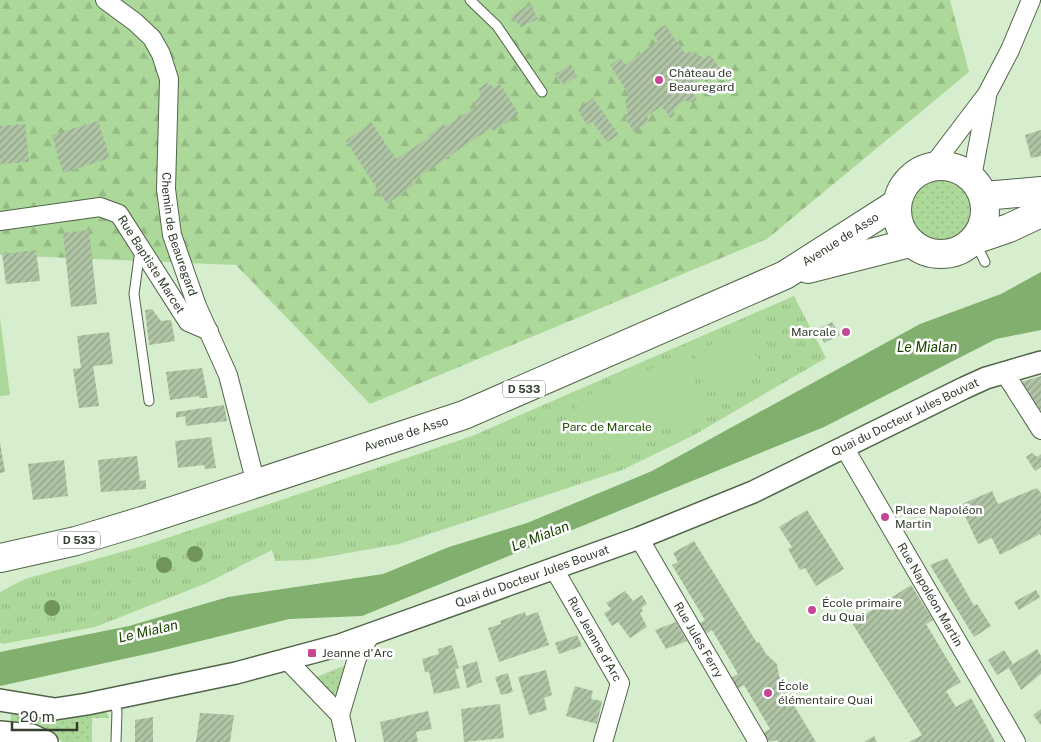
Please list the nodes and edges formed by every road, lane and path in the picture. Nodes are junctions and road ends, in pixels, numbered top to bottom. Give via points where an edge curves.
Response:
1 (105, 0) edge
2 (470, 0) edge
3 (1031, 0) edge
4 (542, 92) dead end
5 (987, 94) junction
6 (933, 165) junction
7 (978, 186) junction
8 (1041, 191) edge
9 (896, 204) junction
10 (1041, 213) edge
11 (0, 221) edge
12 (910, 243) junction
13 (140, 250) junction
14 (979, 251) junction
15 (785, 274) junction
16 (209, 331) junction
17 (1041, 362) edge
18 (1004, 372) junction
19 (149, 400) dead end
20 (1041, 430) edge
21 (844, 447) junction
22 (256, 484) junction
23 (639, 538) junction
24 (5, 559) edge
25 (554, 569) junction
26 (371, 634) junction
27 (287, 660) junction
28 (113, 699) junction
29 (0, 700) edge
30 (340, 715) junction
31 (0, 732) edge
32 (47, 742) edge
33 (116, 742) edge
34 (346, 742) edge
35 (603, 742) edge
36 (758, 742) edge
37 (1016, 742) edge

1 - 16 street, Chemin de Beauregard via 152,38 169,79 166,189 172,235
2 - 4 lane via 496,26
3 - 5 street
5 - 6 street
5 - 7 street
6 - 7 main road via 954,167
6 - 9 main road via 917,171 904,182
7 - 8 main road
7 - 14 main road via 986,212
9 - 12 main road via 899,228
9 - 15 main road, Avenue de Asso / D 533
10 - 14 main road via 1009,228
11 - 13 street, Rue Baptiste Marcet via 100,207 119,214
12 - 14 main road via 932,254 946,255 964,248
12 - 15 main road, Avenue de Asso / D 533
13 - 16 street, Rue Baptiste Marcet via 188,322
13 - 19 lane via 134,294
15 - 22 main road, Avenue de Asso / D 533 via 464,415
16 - 22 street, Chemin de Beauregard via 228,375
17 - 18 street, Quai du Docteur Jules Bouvat
18 - 20 street
18 - 21 street, Quai du Docteur Jules Bouvat
21 - 23 street, Quai du Docteur Jules Bouvat via 753,492
21 - 37 street, Rue Napoléon Martin
22 - 24 main road, Avenue de Asso / D 533 via 114,530
23 - 25 street, Quai du Docteur Jules Bouvat
23 - 36 street, Rue Jules Ferry
25 - 26 street, Quai du Docteur Jules Bouvat
25 - 35 street, Rue Jeanne d'Arc via 620,683
26 - 27 street, Quai du Docteur Jules Bouvat
26 - 30 street via 357,658
27 - 28 street, Quai du Docteur Jules Bouvat
27 - 30 street
28 - 29 street, Quai du Docteur Jules Bouvat via 55,709
28 - 33 lane via 117,711
30 - 34 street
31 - 32 street via 32,735

